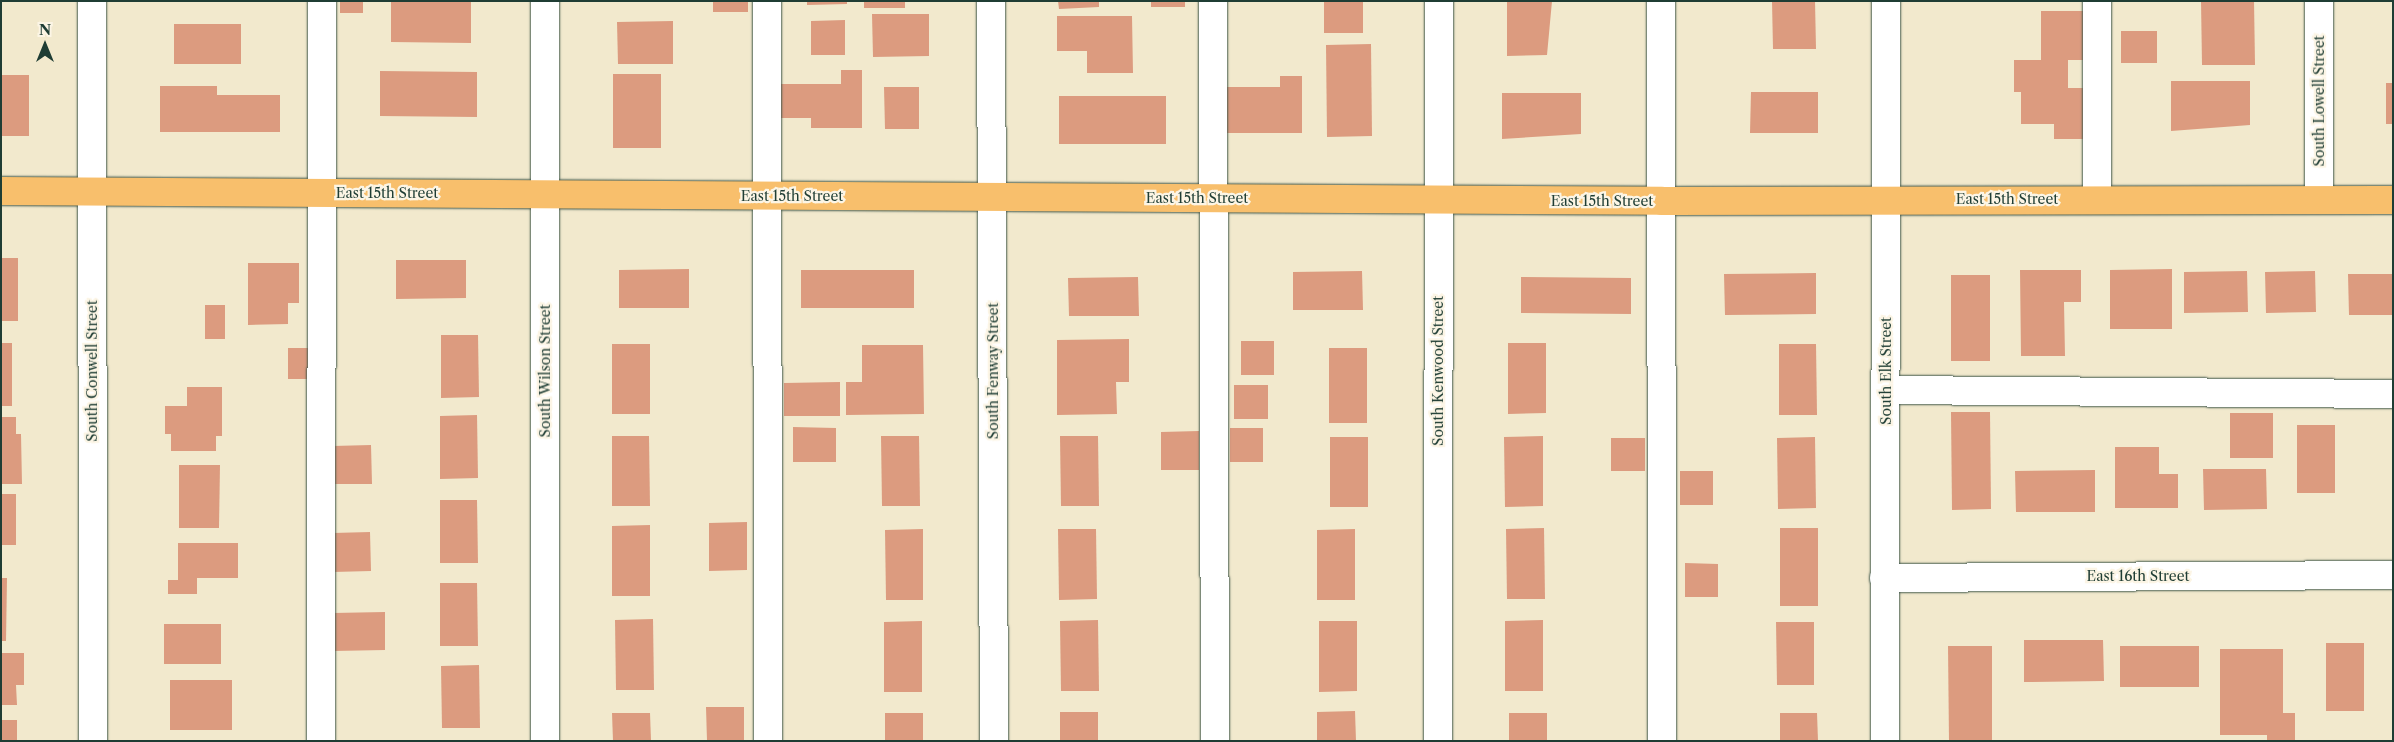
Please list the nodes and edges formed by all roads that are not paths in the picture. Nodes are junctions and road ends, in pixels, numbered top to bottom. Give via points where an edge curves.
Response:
1 (92, 1) edge
2 (322, 1) edge
3 (544, 1) edge
4 (767, 1) edge
5 (991, 1) edge
6 (1214, 1) edge
7 (1438, 1) edge
8 (1661, 1) edge
9 (1886, 1) edge
10 (2097, 1) edge
11 (2319, 1) edge
12 (1, 191) edge
13 (92, 193) junction
14 (322, 193) junction
15 (544, 194) junction
16 (767, 196) junction
17 (992, 196) junction
18 (1213, 198) junction
19 (1886, 199) junction
20 (2097, 199) junction
21 (1439, 200) junction
22 (2318, 200) junction
23 (2393, 200) edge
24 (1662, 201) junction
25 (1886, 390) junction
26 (2393, 394) edge
27 (2393, 575) edge
28 (1884, 578) junction
29 (93, 741) edge
30 (321, 741) edge
31 (545, 741) edge
32 (768, 741) edge
33 (994, 741) edge
34 (1215, 741) edge
35 (1438, 741) edge
36 (1662, 741) edge
37 (1885, 741) edge

1 - 13 street, South Conwell Street
2 - 14 street
3 - 15 street, South Wilson Street
4 - 16 street
5 - 17 street, South Fenway Street
6 - 18 street
7 - 21 street, South Kenwood Street
8 - 24 street
9 - 19 street, South Elk Street
10 - 20 street
11 - 22 street, South Lowell Street
12 - 13 main road, East 15th Street
13 - 14 main road, East 15th Street
13 - 29 street, South Conwell Street
14 - 15 main road, East 15th Street
14 - 30 street
15 - 16 main road, East 15th Street
15 - 31 street, South Wilson Street
16 - 17 main road, East 15th Street
16 - 32 street
17 - 18 main road, East 15th Street
17 - 33 street, South Fenway Street
18 - 21 main road, East 15th Street
18 - 34 street
19 - 20 main road, East 15th Street
19 - 24 main road, East 15th Street
19 - 25 street, South Elk Street
20 - 22 main road, East 15th Street
21 - 24 main road, East 15th Street
21 - 35 street, South Kenwood Street
22 - 23 main road, East 15th Street
24 - 36 street
25 - 26 street
25 - 28 street, South Elk Street
27 - 28 street, East 16th Street
28 - 37 street, South Elk Street

